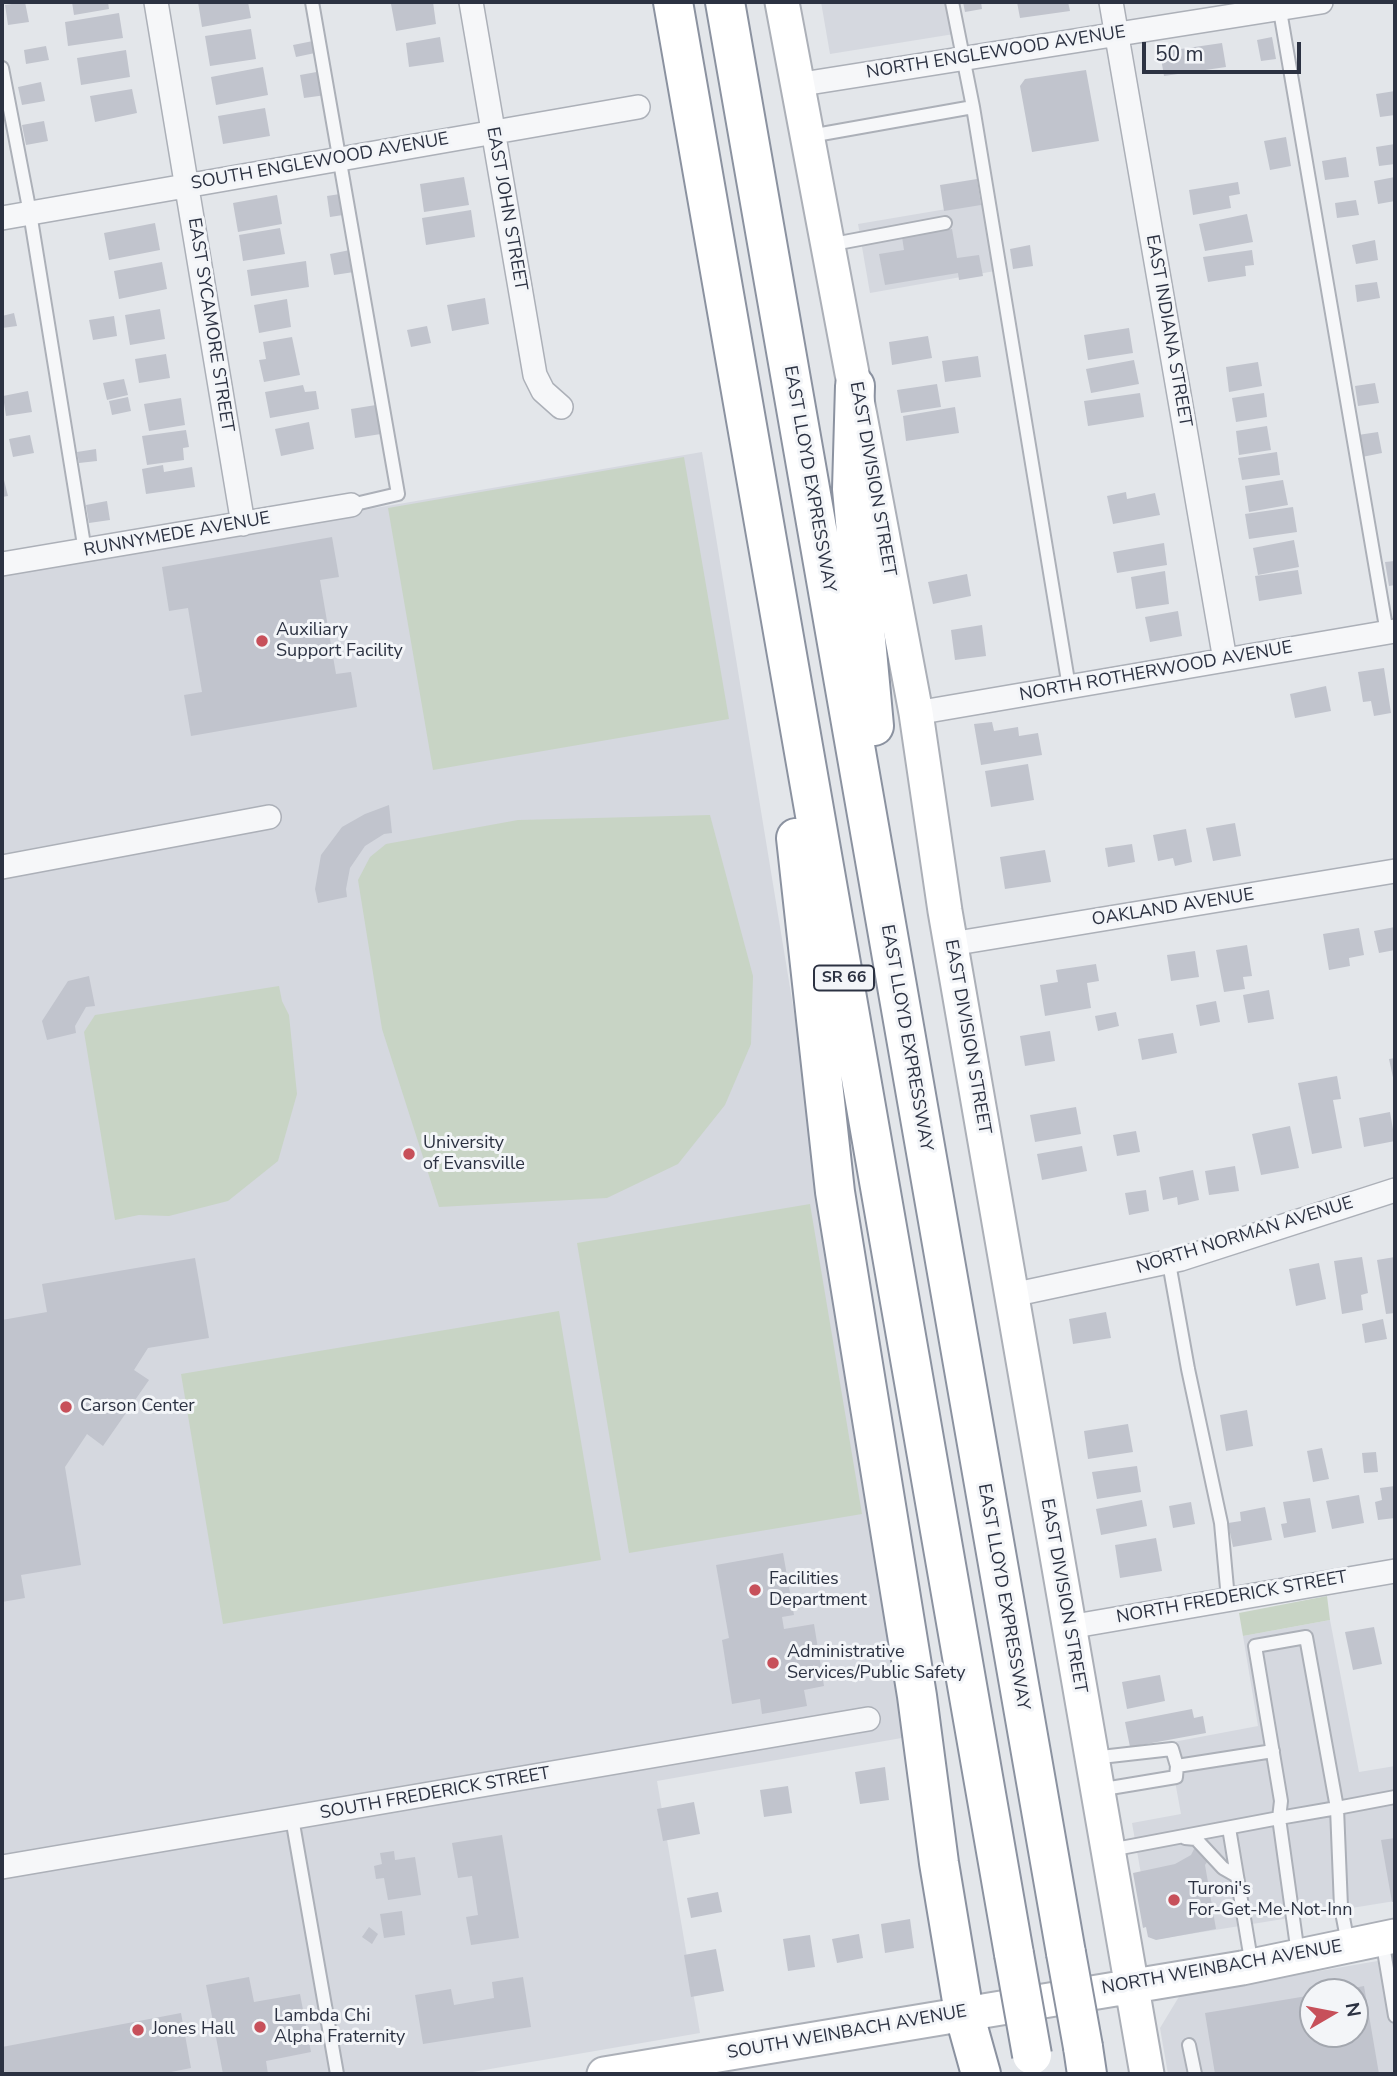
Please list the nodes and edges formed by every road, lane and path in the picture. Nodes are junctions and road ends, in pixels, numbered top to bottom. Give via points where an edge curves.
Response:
1 (156, 2) edge
2 (312, 2) edge
3 (471, 2) edge
4 (673, 2) edge
5 (725, 2) edge
6 (782, 2) edge
7 (952, 2) edge
8 (1111, 2) edge
9 (1321, 2) edge
10 (1279, 5) edge
11 (1116, 33) junction
12 (962, 59) junction
13 (2, 68) edge
14 (796, 85) junction
15 (638, 107) dead end
16 (973, 107) junction
17 (493, 132) junction
18 (806, 137) junction
19 (339, 160) junction
20 (187, 185) junction
21 (30, 213) junction
22 (2, 218) edge
23 (945, 223) dead end
24 (826, 246) junction
25 (855, 386) junction
26 (561, 407) dead end
27 (351, 505) joint
28 (243, 524) junction
29 (85, 551) junction
30 (2, 564) edge
31 (779, 609) junction
32 (1391, 632) edge
33 (1225, 660) junction
34 (1069, 687) junction
35 (916, 713) junction
36 (269, 817) dead end
37 (2, 867) edge
38 (1395, 871) edge
39 (880, 889) junction
40 (951, 944) junction
41 (1395, 1190) edge
42 (1169, 1263) junction
43 (1012, 1296) junction
44 (1395, 1571) edge
45 (1228, 1598) junction
46 (1069, 1627) junction
47 (868, 1719) dead end
48 (1273, 1751) junction
49 (1092, 1758) junction
50 (1177, 1766) junction
51 (1098, 1790) junction
52 (1395, 1797) edge
53 (1338, 1808) junction
54 (292, 1818) junction
55 (1279, 1818) junction
56 (1229, 1828) junction
57 (1179, 1838) junction
58 (1108, 1850) junction
59 (2, 1867) edge
60 (1237, 1876) junction
61 (1389, 1938) edge
62 (1348, 1945) junction
63 (1298, 1958) junction
64 (1252, 1966) junction
65 (1132, 1986) junction
66 (1048, 1998) joint
67 (964, 2013) junction
68 (1395, 2017) edge
69 (1189, 2045) dead end
70 (1085, 2061) edge
71 (1033, 2065) edge
72 (337, 2074) edge
73 (604, 2074) edge
74 (981, 2074) edge
75 (1147, 2074) edge
76 (1195, 2074) edge

1 - 20 street, EAST SYCAMORE STREET
2 - 19 lane
3 - 17 street, EAST JOHN STREET
4 - 31 highway, SR 66
5 - 39 highway, EAST LLOYD EXPRESSWAY / SR 66
6 - 14 street, EAST DIVISION STREET
7 - 12 lane
8 - 11 street, EAST INDIANA STREET
9 - 10 street, NORTH ENGLEWOOD AVENUE
10 - 11 street, NORTH ENGLEWOOD AVENUE
10 - 32 lane
11 - 12 street, NORTH ENGLEWOOD AVENUE
11 - 33 street, EAST INDIANA STREET
12 - 14 street, NORTH ENGLEWOOD AVENUE
12 - 16 lane
13 - 21 lane
14 - 18 street, EAST DIVISION STREET
15 - 17 street, SOUTH ENGLEWOOD AVENUE
16 - 18 lane
16 - 34 lane
17 - 19 street, SOUTH ENGLEWOOD AVENUE
17 - 26 street, EAST JOHN STREET via 536,375 542,391
18 - 24 street, EAST DIVISION STREET
19 - 20 street, SOUTH ENGLEWOOD AVENUE
19 - 27 lane via 398,494
20 - 21 street, SOUTH ENGLEWOOD AVENUE
20 - 28 street, EAST SYCAMORE STREET
21 - 22 street, SOUTH ENGLEWOOD AVENUE
21 - 29 lane
23 - 24 lane
24 - 25 street, EAST DIVISION STREET
25 - 35 street, EAST DIVISION STREET
25 - 39 highway via 852,489 874,708
27 - 28 street, RUNNYMEDE AVENUE
28 - 29 street, RUNNYMEDE AVENUE
29 - 30 street, RUNNYMEDE AVENUE
31 - 67 highway via 796,848 826,1130
31 - 71 highway, SR 66, bridge
32 - 33 street, NORTH ROTHERWOOD AVENUE
33 - 34 street, NORTH ROTHERWOOD AVENUE
34 - 35 street, NORTH ROTHERWOOD AVENUE
35 - 40 street, EAST DIVISION STREET
36 - 37 street
38 - 40 street, OAKLAND AVENUE
39 - 70 highway, EAST LLOYD EXPRESSWAY / SR 66, bridge
40 - 43 street, EAST DIVISION STREET
41 - 42 street, NORTH NORMAN AVENUE
42 - 43 street, NORTH NORMAN AVENUE
42 - 45 lane via 1221,1522
43 - 46 street, EAST DIVISION STREET
44 - 45 street, NORTH FREDERICK STREET
45 - 46 street, NORTH FREDERICK STREET
46 - 49 street, EAST DIVISION STREET
47 - 54 street, SOUTH FREDERICK STREET
48 - 50 lane
48 - 53 lane via 1255,1646 1306,1637
48 - 55 lane via 1281,1801
49 - 50 lane via 1172,1749
49 - 51 street, EAST DIVISION STREET
50 - 51 lane via 1176,1777
51 - 58 street, EAST DIVISION STREET
52 - 53 lane
53 - 55 lane
53 - 62 lane via 1341,1907
54 - 59 street, SOUTH FREDERICK STREET
54 - 72 lane
55 - 56 lane
55 - 63 lane
56 - 57 lane
56 - 60 lane
57 - 58 lane
57 - 60 lane via 1196,1839
58 - 65 street, EAST DIVISION STREET
60 - 64 lane
61 - 62 street, NORTH WEINBACH AVENUE
61 - 68 lane
62 - 63 street, NORTH WEINBACH AVENUE
63 - 64 street, NORTH WEINBACH AVENUE
64 - 65 street, NORTH WEINBACH AVENUE
65 - 66 street, NORTH WEINBACH AVENUE
65 - 75 street, EAST DIVISION STREET
66 - 67 street, SOUTH WEINBACH AVENUE
67 - 73 street, SOUTH WEINBACH AVENUE
67 - 74 highway
69 - 76 lane

